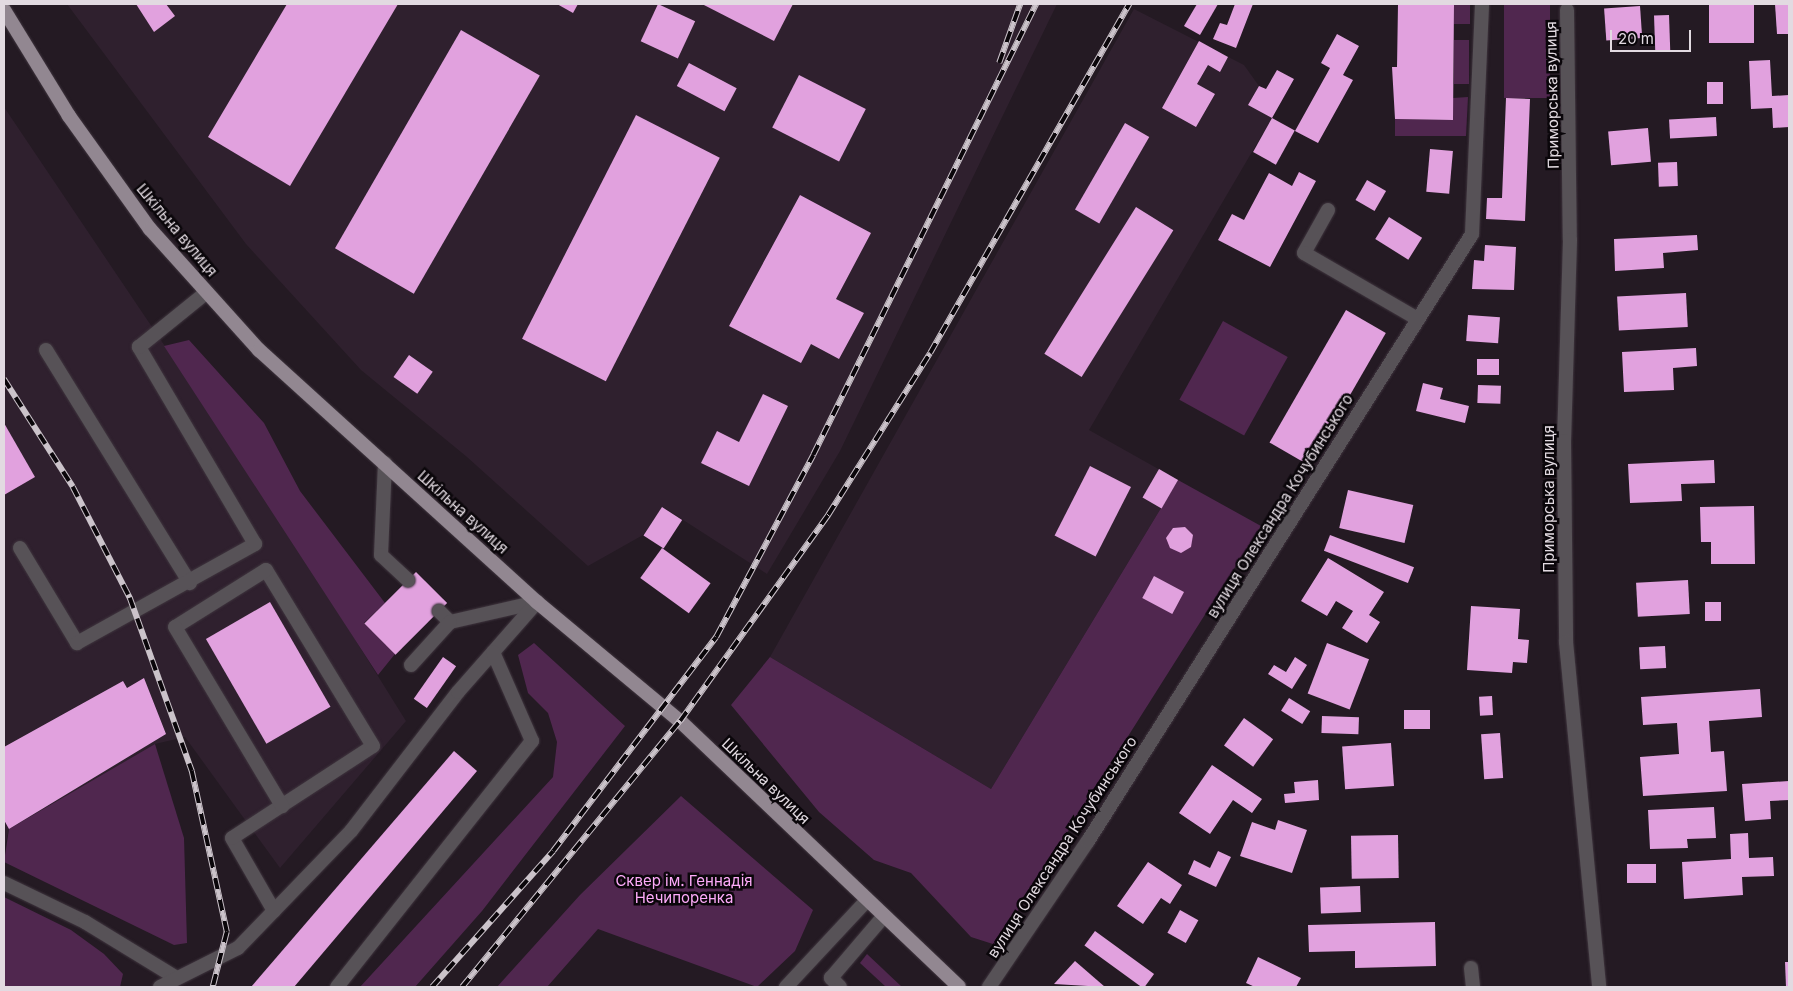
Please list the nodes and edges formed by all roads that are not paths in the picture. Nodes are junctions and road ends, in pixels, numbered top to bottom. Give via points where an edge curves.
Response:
1 (1482, 4) edge
2 (4, 10) edge
3 (1567, 10) dead end
4 (1328, 210) dead end
5 (207, 292) junction
6 (1418, 319) junction
7 (46, 350) dead end
8 (385, 463) junction
9 (20, 548) dead end
10 (408, 580) dead end
11 (190, 583) junction
12 (536, 602) junction
13 (438, 612) dead end
14 (450, 622) junction
15 (493, 652) junction
16 (411, 665) dead end
17 (282, 806) junction
18 (4, 883) edge
19 (867, 900) junction
20 (274, 911) junction
21 (884, 916) junction
22 (1471, 968) dead end
23 (175, 977) junction
24 (160, 987) edge
25 (337, 987) edge
26 (786, 987) edge
27 (840, 987) edge
28 (959, 987) edge
29 (989, 987) edge
30 (1473, 987) edge
31 (1599, 987) edge

1 - 6 street, вулиця Олександра Кочубинського via 1472,234
2 - 5 main road, Шкільна вулиця via 69,116 138,213
3 - 31 street, Приморська вулиця via 1570,240 1564,441 1566,642
4 - 6 street via 1304,253
5 - 8 main road, Шкільна вулиця via 259,350
5 - 11 street via 140,347 255,544
6 - 29 street, вулиця Олександра Кочубинського via 1088,841
7 - 11 street
8 - 10 street via 381,555
8 - 12 main road, Шкільна вулиця
9 - 11 street via 78,642
12 - 14 street
12 - 15 street
12 - 19 main road, Шкільна вулиця via 680,722
13 - 14 street
14 - 16 street
15 - 20 street via 351,831
15 - 25 street via 532,741
17 - 17 street via 373,746 266,570 175,627
17 - 20 street via 232,838
18 - 23 street via 85,922
19 - 21 main road, Шкільна вулиця
19 - 26 street
20 - 23 street via 238,948
21 - 27 street via 831,978
21 - 28 main road, Шкільна вулиця
22 - 30 street
23 - 24 street

